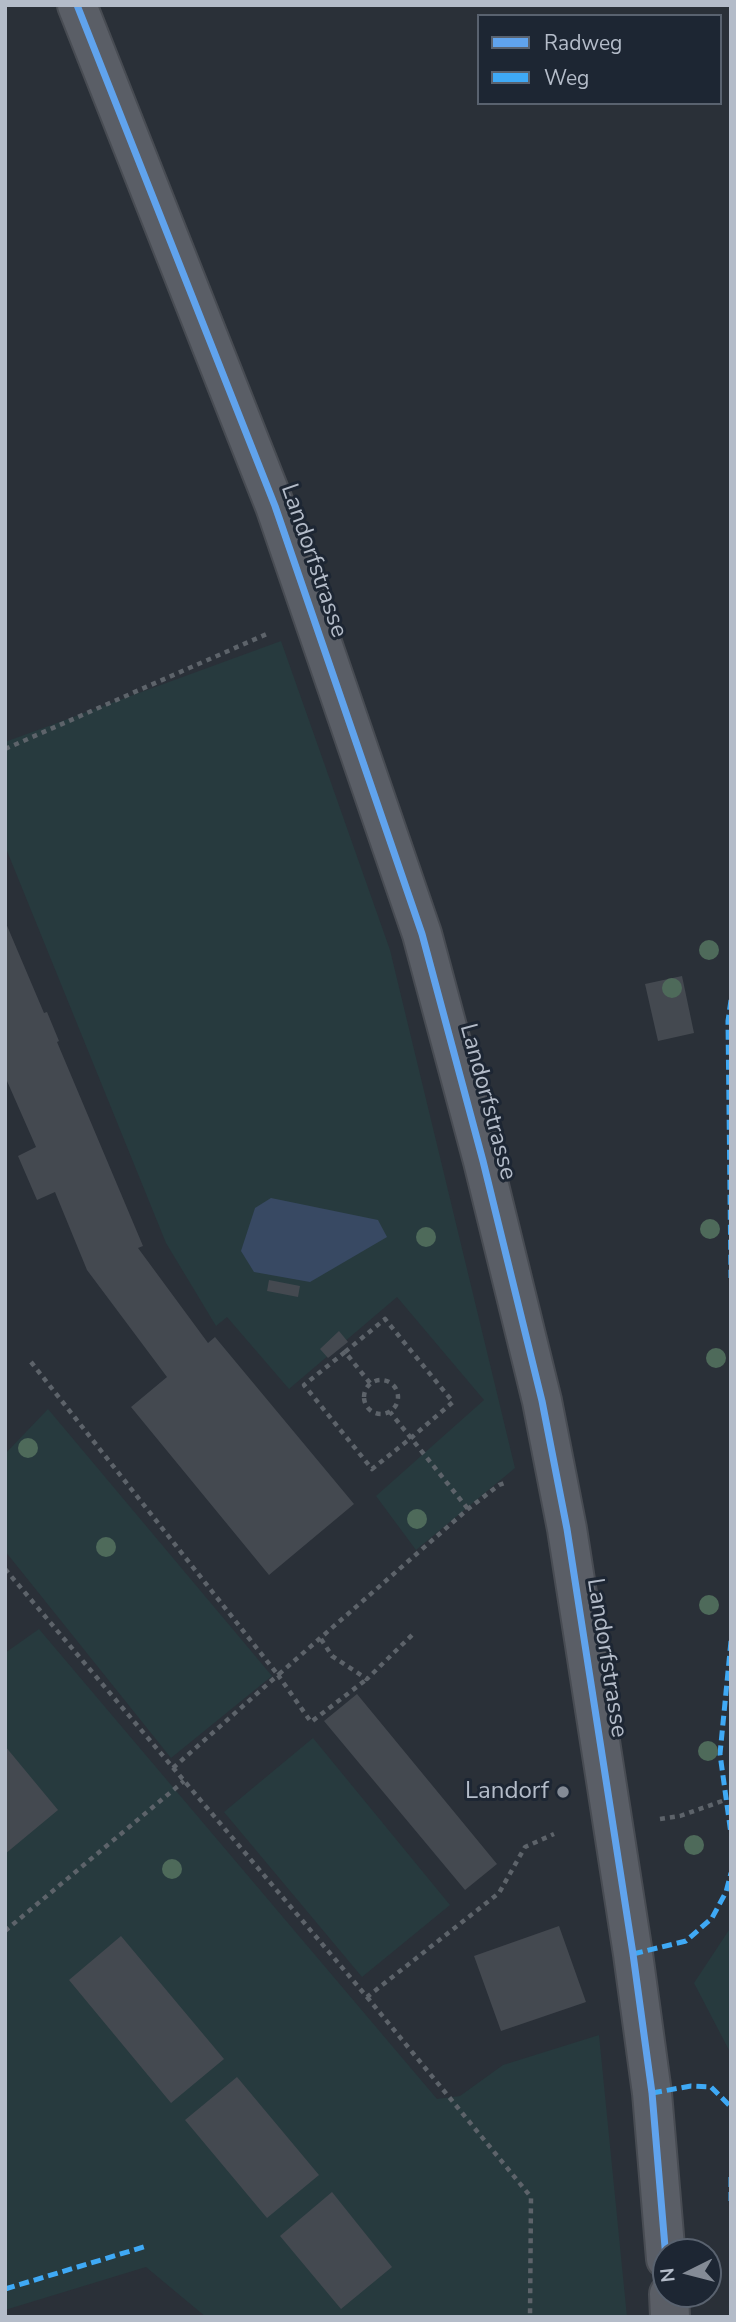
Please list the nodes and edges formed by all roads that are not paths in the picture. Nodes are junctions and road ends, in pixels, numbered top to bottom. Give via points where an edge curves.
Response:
1 (77, 5) edge
2 (664, 2238) edge

1 - 2 street, Landorfstrasse via 275,506 422,934 490,1187 542,1401 567,1529 634,1954

